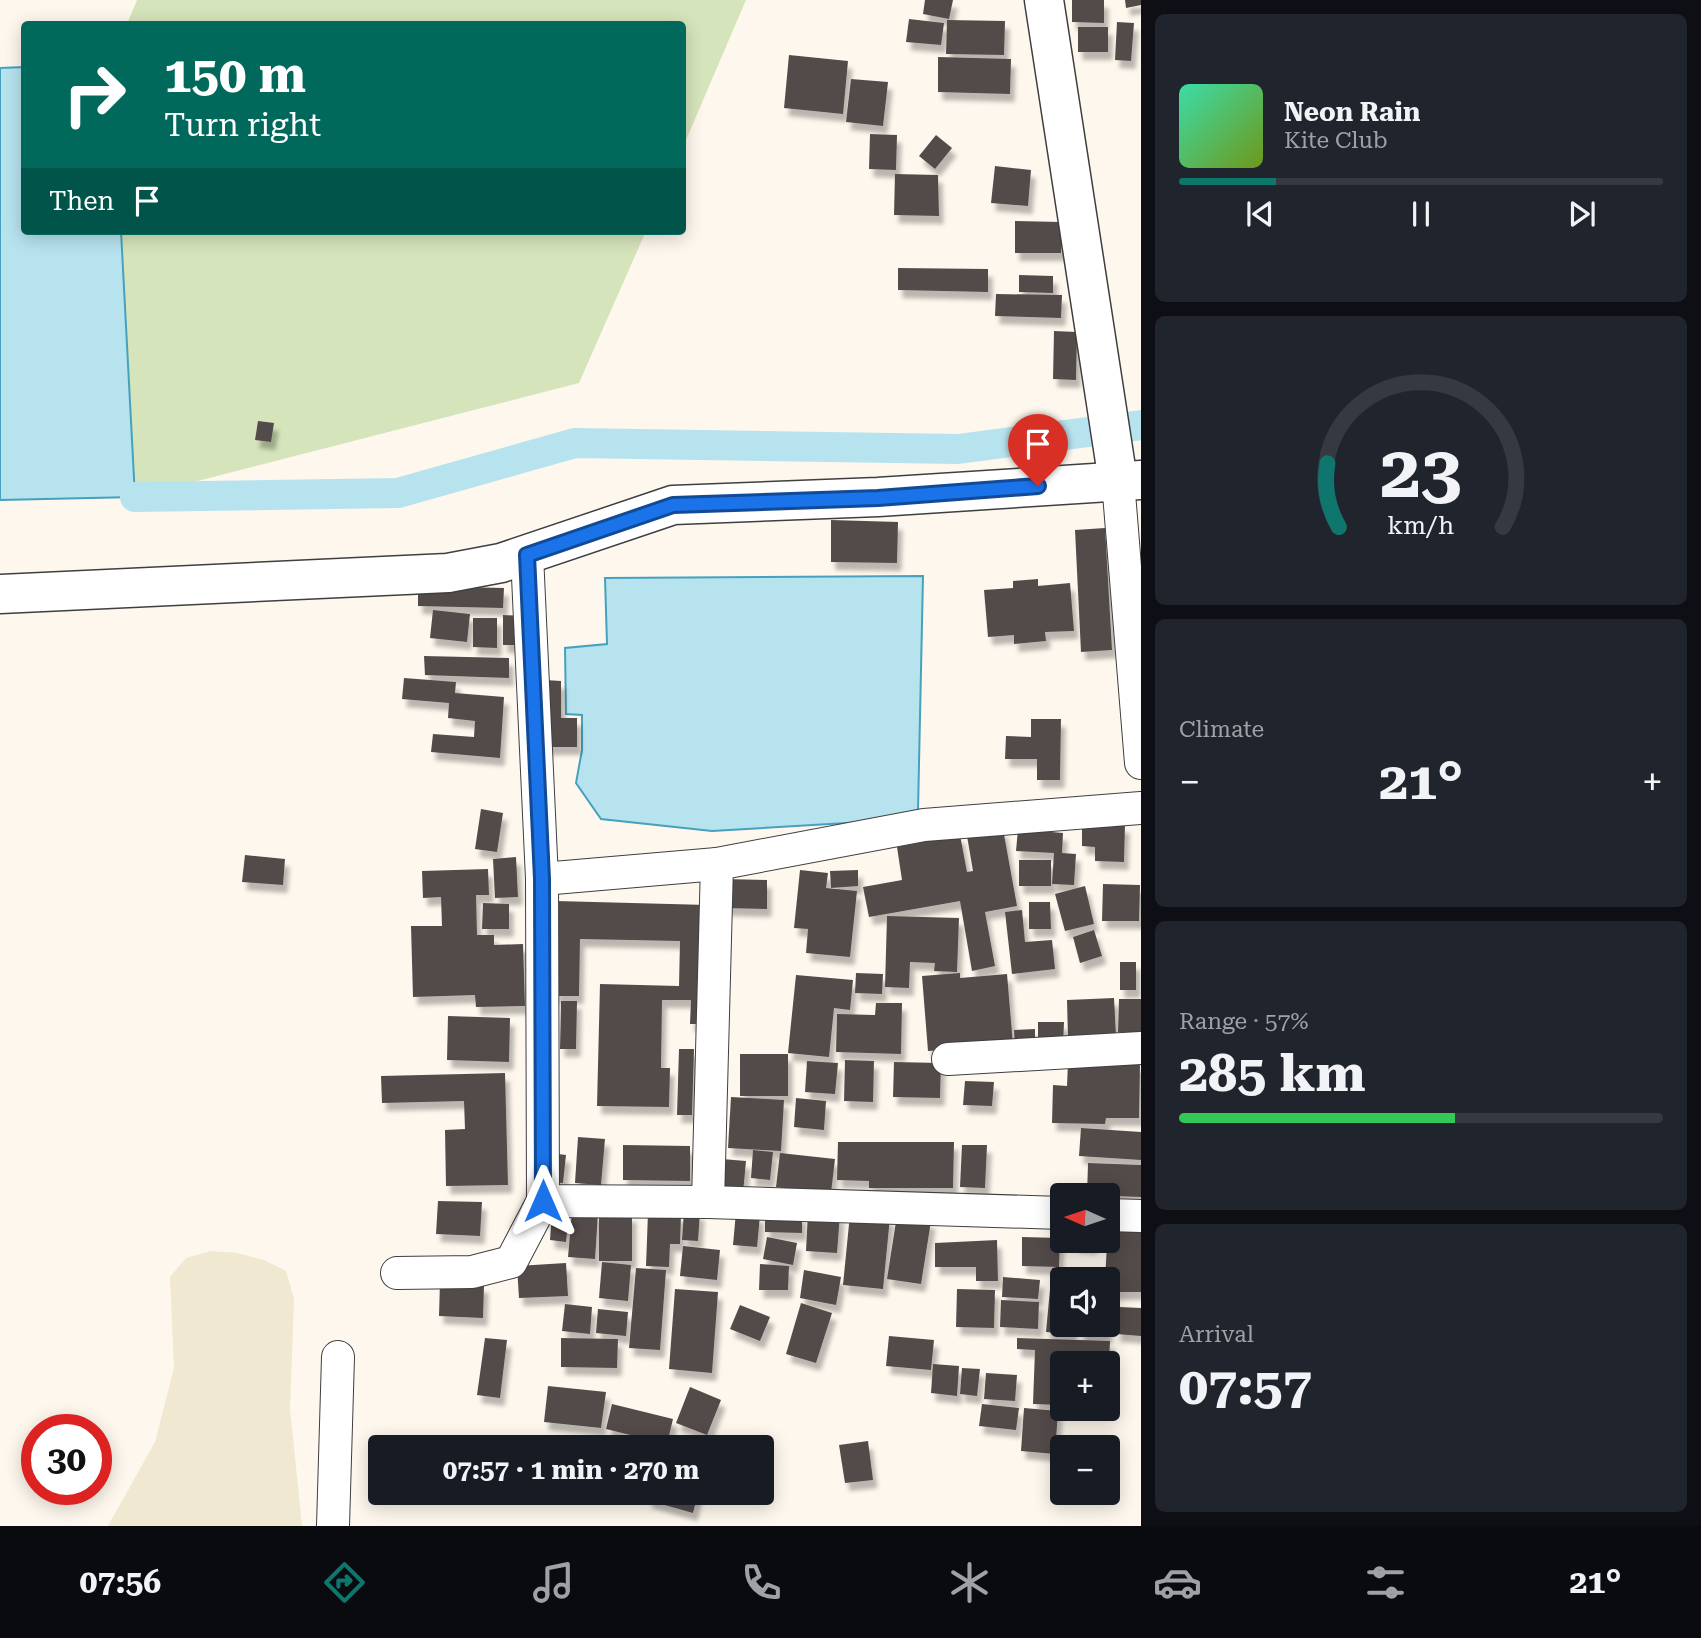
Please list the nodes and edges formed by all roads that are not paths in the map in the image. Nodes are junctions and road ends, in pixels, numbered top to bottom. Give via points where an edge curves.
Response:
1 (1044, 0) edge
2 (1124, 472) edge
3 (527, 555) junction
4 (0, 594) edge
5 (1141, 762) edge
6 (1141, 808) edge
7 (717, 864) junction
8 (542, 879) junction
9 (1141, 1048) edge
10 (948, 1059) dead end
11 (543, 1201) junction
12 (708, 1202) junction
13 (1050, 1213) edge
14 (1120, 1215) edge
15 (1141, 1216) edge
16 (397, 1272) dead end
17 (338, 1357) dead end
18 (333, 1526) edge

1 - 2 street via 1103,400
2 - 3 street via 878,498 673,505
2 - 5 street
3 - 4 street via 448,573
3 - 8 street
6 - 7 street via 924,825
7 - 8 street
7 - 12 street
8 - 11 street
9 - 10 street
11 - 12 street
11 - 16 street via 510,1262 472,1272
12 - 13 street
14 - 15 street
17 - 18 street

